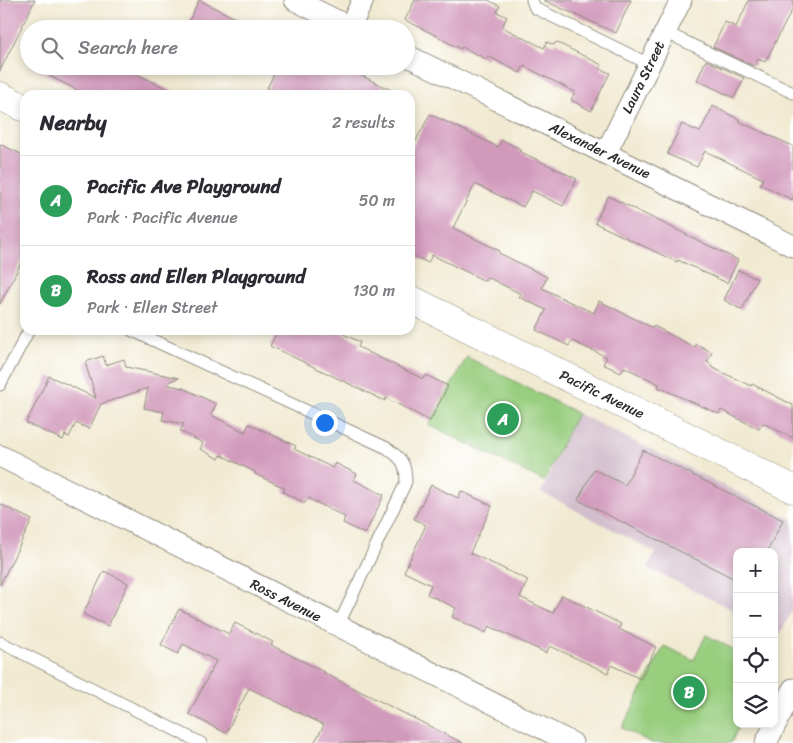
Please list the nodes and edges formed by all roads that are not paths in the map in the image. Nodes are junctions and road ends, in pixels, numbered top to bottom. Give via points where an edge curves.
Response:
1 (296, 0) edge
2 (363, 0) edge
3 (532, 0) edge
4 (680, 0) edge
5 (336, 20) edge
6 (355, 20) edge
7 (665, 32) junction
8 (415, 59) edge
9 (649, 64) junction
10 (793, 93) edge
11 (0, 96) edge
12 (20, 106) edge
13 (606, 153) junction
14 (793, 246) edge
15 (415, 301) edge
16 (26, 335) edge
17 (142, 335) edge
18 (0, 385) edge
19 (0, 456) edge
20 (793, 489) edge
21 (338, 626) junction
22 (0, 642) edge
23 (793, 690) edge
24 (201, 743) edge
25 (572, 743) edge
26 (766, 743) edge

1 - 5 street
2 - 6 street
3 - 9 lane via 535,8
4 - 7 street, Laura Street
7 - 9 street, Laura Street
7 - 10 lane
8 - 13 street, Alexander Avenue
9 - 13 street, Laura Street
11 - 12 street
13 - 14 street, Alexander Avenue
15 - 20 street, Pacific Avenue
16 - 18 lane
17 - 21 lane via 387,448 398,456 406,468 406,482
19 - 21 street, Ross Avenue
21 - 25 street, Ross Avenue
22 - 24 lane
23 - 26 street

